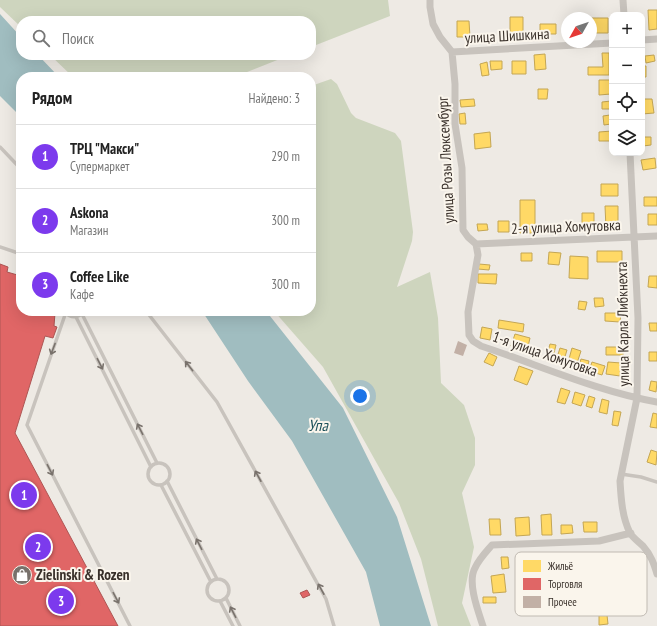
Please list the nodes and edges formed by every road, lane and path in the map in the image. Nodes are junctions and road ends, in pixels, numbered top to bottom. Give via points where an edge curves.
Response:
1 (430, 0) edge
2 (623, 0) edge
3 (624, 12) edge
4 (657, 39) edge
5 (645, 40) edge
6 (609, 43) edge
7 (452, 52) junction
8 (0, 147) edge
9 (630, 156) edge
10 (16, 164) edge
11 (657, 236) edge
12 (634, 238) junction
13 (476, 244) junction
14 (0, 247) edge
15 (16, 252) edge
16 (64, 316) edge
17 (70, 316) edge
18 (84, 316) edge
19 (150, 316) edge
20 (76, 317) joint
21 (637, 398) junction
22 (657, 402) edge
23 (157, 463) junction
24 (151, 467) junction
25 (621, 474) junction
26 (167, 481) junction
27 (657, 482) edge
28 (161, 485) junction
29 (631, 533) junction
30 (657, 574) edge
31 (217, 579) junction
32 (211, 582) junction
33 (226, 598) junction
34 (220, 601) junction
35 (130, 626) edge
36 (233, 626) edge
37 (240, 626) edge
38 (334, 626) edge
39 (484, 626) edge

1 - 7 street via 433,24
2 - 3 street
4 - 5 street
6 - 7 street, улица Шишкина
7 - 13 street, улица Розы Люксембург via 455,124 462,168 463,230
8 - 10 lane
9 - 12 street, улица Карла Либкнехта
11 - 12 street, 2-я улица Хомутовка
12 - 13 street, 2-я улица Хомутовка
12 - 21 street, улица Карла Либкнехта via 638,318
13 - 21 street, 1-я улица Хомутовка via 478,255 468,312 469,335 473,341 480,346 576,380
14 - 15 lane
16 -> 35 lane via 28,425
17 - 20 lane
23 -> 18 lane
38 -> 19 lane via 327,601 217,402
20 -> 24 lane
21 - 22 street, 1-я улица Хомутовка
21 - 25 street, улица Карла Либкнехта
23 - 24 lane
23 - 26 lane via 164,464 168,469 170,475
24 - 28 lane via 149,479 154,484
25 - 27 lane
25 - 29 street, улица Карла Либкнехта via 621,505
26 - 28 lane
31 -> 26 lane
28 - 32 lane
29 - 30 street via 652,558
29 - 39 street via 599,541 492,545 474,568 471,581
31 - 32 lane
31 - 33 lane via 224,580 228,585 229,592
32 - 34 lane via 207,590 209,595
33 - 34 lane
37 -> 33 lane
34 - 36 lane

